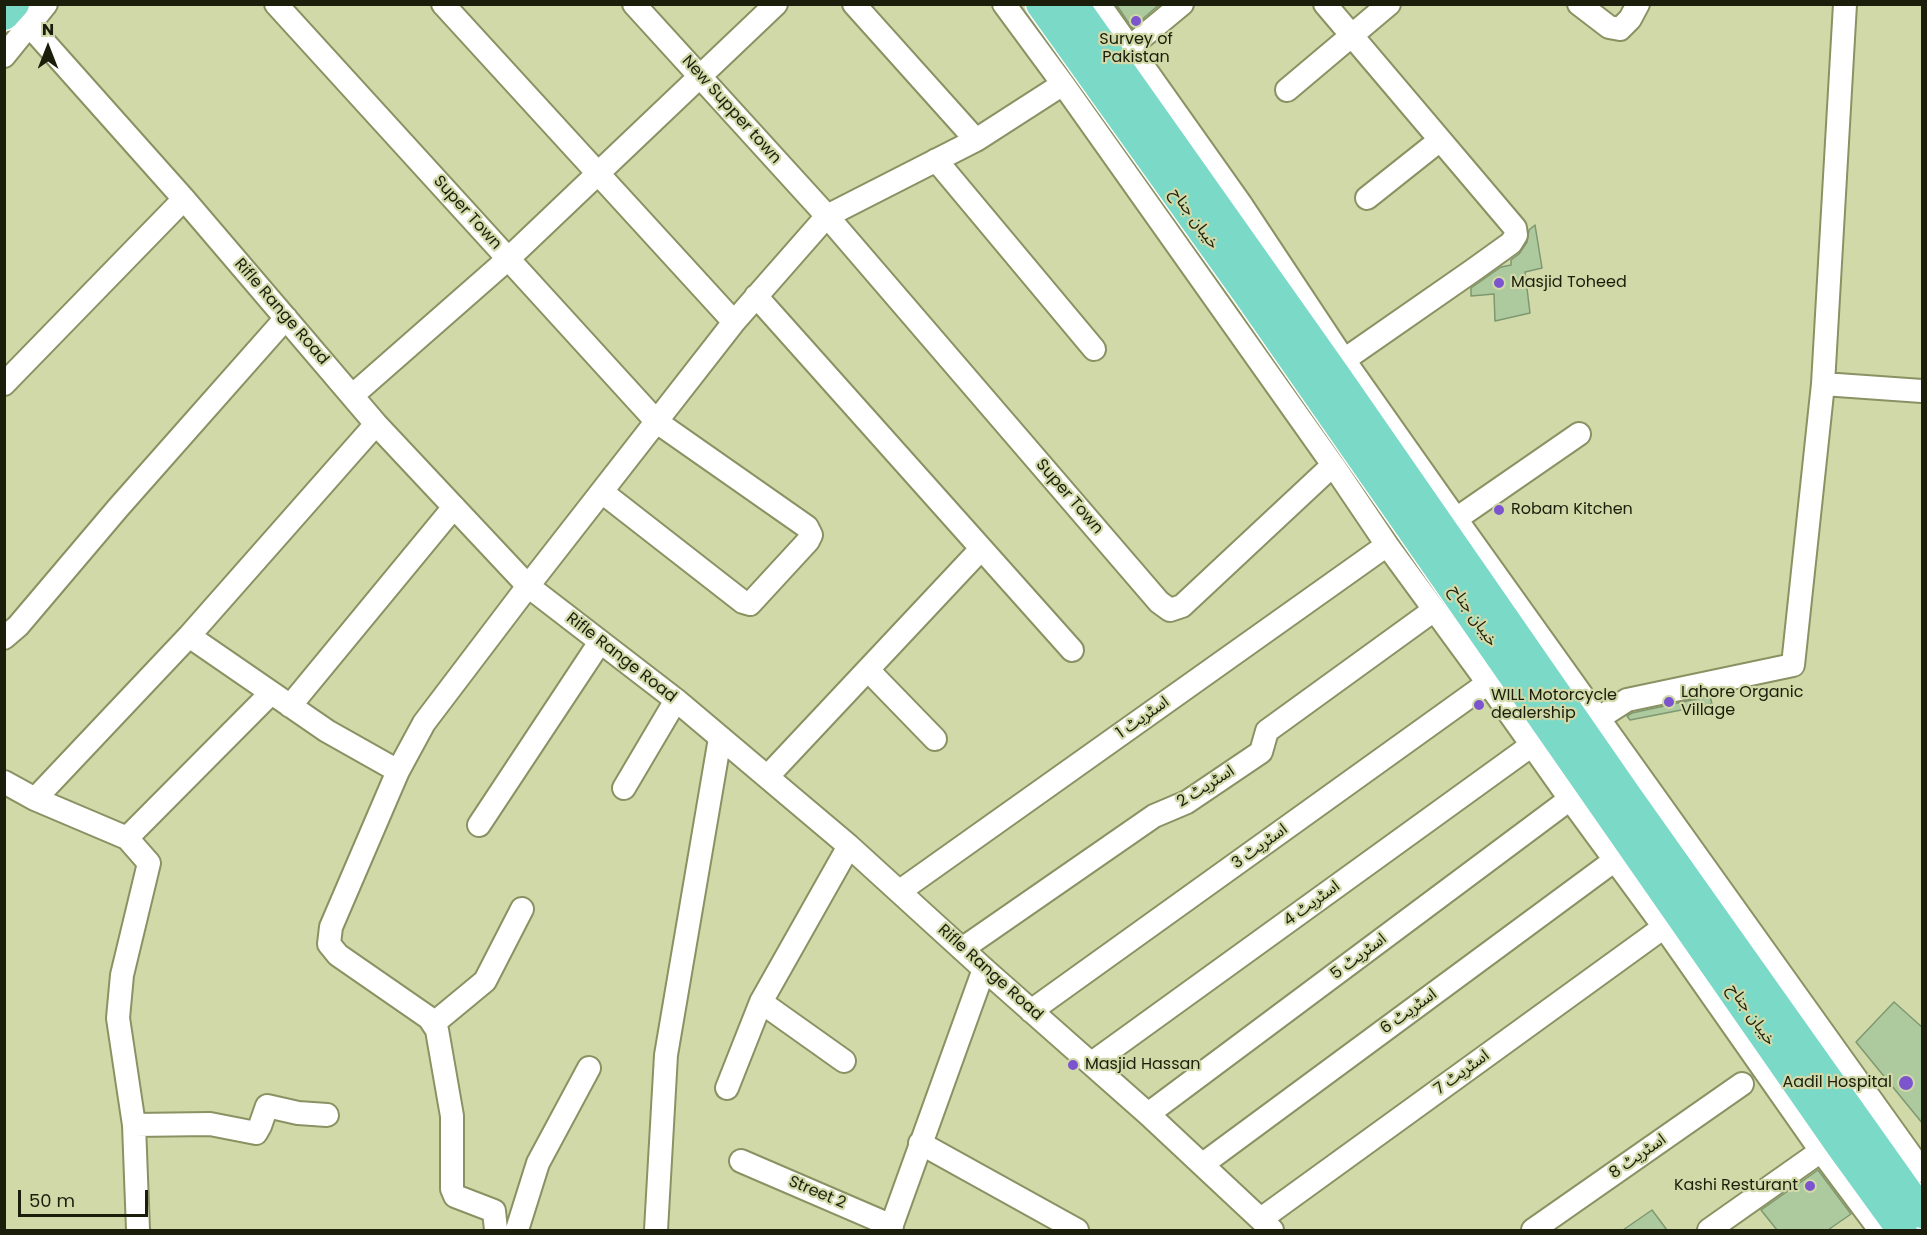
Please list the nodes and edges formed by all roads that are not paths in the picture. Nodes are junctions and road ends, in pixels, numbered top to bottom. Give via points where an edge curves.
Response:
1 (46, 4) edge
2 (276, 4) edge
3 (443, 4) edge
4 (634, 4) edge
5 (776, 4) edge
6 (854, 4) edge
7 (1004, 4) edge
8 (1041, 4) edge
9 (1073, 4) edge
10 (1099, 4) edge
11 (1182, 4) edge
12 (1325, 4) edge
13 (1389, 4) edge
14 (1579, 4) edge
15 (1638, 4) edge
16 (1845, 4) edge
17 (16, 15) edge
18 (1352, 36) junction
19 (1130, 47) junction
20 (4, 56) edge
21 (700, 76) junction
22 (1063, 84) junction
23 (1287, 90) dead end
24 (976, 140) junction
25 (1440, 140) junction
26 (936, 160) junction
27 (598, 174) junction
28 (1367, 198) dead end
29 (184, 199) junction
30 (828, 216) junction
31 (508, 259) junction
32 (756, 296) junction
33 (286, 318) junction
34 (734, 322) junction
35 (1094, 349) dead end
36 (1344, 360) junction
37 (4, 384) edge
38 (1823, 384) junction
39 (1923, 391) edge
40 (353, 395) junction
41 (657, 422) junction
42 (376, 424) junction
43 (1579, 434) dead end
44 (1334, 465) junction
45 (602, 492) junction
46 (454, 507) junction
47 (1456, 519) junction
48 (1387, 545) junction
49 (981, 549) junction
50 (528, 586) junction
51 (1434, 610) junction
52 (189, 636) junction
53 (4, 638) edge
54 (600, 642) junction
55 (1072, 650) dead end
56 (868, 670) junction
57 (1488, 683) junction
58 (271, 693) junction
59 (676, 700) junction
60 (290, 706) junction
61 (1599, 718) junction
62 (720, 738) junction
63 (935, 739) dead end
64 (1532, 745) junction
65 (398, 771) junction
66 (767, 777) junction
67 (4, 782) edge
68 (624, 788) dead end
69 (35, 799) junction
70 (1570, 800) junction
71 (479, 825) dead end
72 (127, 838) junction
73 (849, 846) junction
74 (1615, 860) junction
75 (900, 891) junction
76 (522, 909) dead end
77 (1664, 927) junction
78 (962, 948) junction
79 (984, 969) junction
80 (761, 1002) junction
81 (1031, 1011) junction
82 (433, 1024) junction
83 (844, 1061) dead end
84 (1092, 1064) junction
85 (589, 1068) dead end
86 (1742, 1084) dead end
87 (728, 1088) dead end
88 (1148, 1114) junction
89 (327, 1115) dead end
90 (134, 1125) junction
91 (920, 1143) junction
92 (1821, 1151) junction
93 (741, 1161) dead end
94 (1203, 1164) junction
95 (1923, 1171) edge
96 (1923, 1213) edge
97 (1267, 1225) edge
98 (891, 1228) edge
99 (138, 1230) edge
100 (496, 1230) edge
101 (517, 1230) edge
102 (656, 1230) edge
103 (1077, 1230) edge
104 (1533, 1230) edge
105 (1709, 1230) edge
106 (1880, 1230) edge
107 (1902, 1230) edge

1 - 17 street
2 - 31 street, Super Town
3 - 27 street
4 - 21 street, New Supper town
5 - 21 street
6 - 24 street
7 - 22 street
8 - 107 main road, خیبان جناح
9 - 96 main road, خیبان جناح
10 - 19 street
11 - 19 street
12 - 18 street
13 - 18 street
14 - 15 street via 1609,27 1620,29
16 - 38 street
17 - 20 street
17 - 29 street, Rifle Range Road
18 - 23 street
18 - 25 street
19 - 36 street
21 - 27 street
21 - 30 street, New Supper town
22 - 24 street
22 - 44 street
24 - 26 street
25 - 28 street
25 - 36 street via 1515,228 1516,235 1511,243
26 - 30 street
26 - 35 street
27 - 31 street
27 - 34 street
29 - 33 street, Rifle Range Road
29 - 37 street
30 - 32 street
30 - 44 street, Super Town via 1170,610 1182,606
31 - 40 street
31 - 41 street, Super Town
32 - 34 street
32 - 49 street
33 - 40 street, Rifle Range Road
33 - 53 street
34 - 41 street
36 - 47 street
38 - 39 street
38 - 61 street via 1793,664 1627,700
40 - 42 street, Rifle Range Road
41 - 45 street
41 - 45 street, Super Town via 807,527 811,534 808,542 750,604 742,602
42 - 46 street, Rifle Range Road
42 - 52 street
43 - 47 street
44 - 48 street
45 - 50 street
46 - 50 street, Rifle Range Road
46 - 60 street
47 - 61 street
48 - 51 street
48 - 75 street, اسٹریٹ 1
49 - 55 street
49 - 56 street
50 - 54 street, Rifle Range Road
50 - 65 street via 424,723
51 - 57 street
51 - 78 street, اسٹریٹ 2 via 1267,731 1261,752 1187,802 1154,816
52 - 58 street
52 - 69 street
54 - 59 street, Rifle Range Road
54 - 71 street
56 - 63 street
56 - 66 street
57 - 64 street
57 - 81 street, اسٹریٹ 3
58 - 60 street
58 - 72 street
59 - 62 street, Rifle Range Road
59 - 68 street
60 - 65 street
61 - 95 street
62 - 66 street, Rifle Range Road
62 - 102 street via 666,1055
64 - 70 street
64 - 84 street, اسٹریٹ 4
65 - 82 street via 331,927 329,944 338,955
66 - 73 street, Rifle Range Road
67 - 69 street
69 - 72 street
70 - 74 street
70 - 88 street, اسٹریٹ 5
72 - 90 street via 149,863 122,975 118,1018
73 - 75 street, Rifle Range Road
73 - 80 street
74 - 77 street
74 - 94 street, اسٹریٹ 6
75 - 78 street, Rifle Range Road
76 - 82 street via 485,981
77 - 92 street
77 - 97 street, اسٹریٹ 7
78 - 79 street, Rifle Range Road
79 - 81 street, Rifle Range Road
79 - 91 street
80 - 83 street
80 - 87 street
81 - 84 street, Rifle Range Road
82 - 100 street via 452,1116 452,1189 455,1196 494,1211
84 - 88 street, Rifle Range Road
85 - 101 street via 538,1163
86 - 104 street, اسٹریٹ 8
88 - 94 street, Rifle Range Road
89 - 90 street via 267,1106 256,1132 210,1124
90 - 99 street
91 - 98 street
91 - 103 street
92 - 105 street
92 - 106 street
93 - 98 street, Street 2
94 - 97 street, Rifle Range Road

